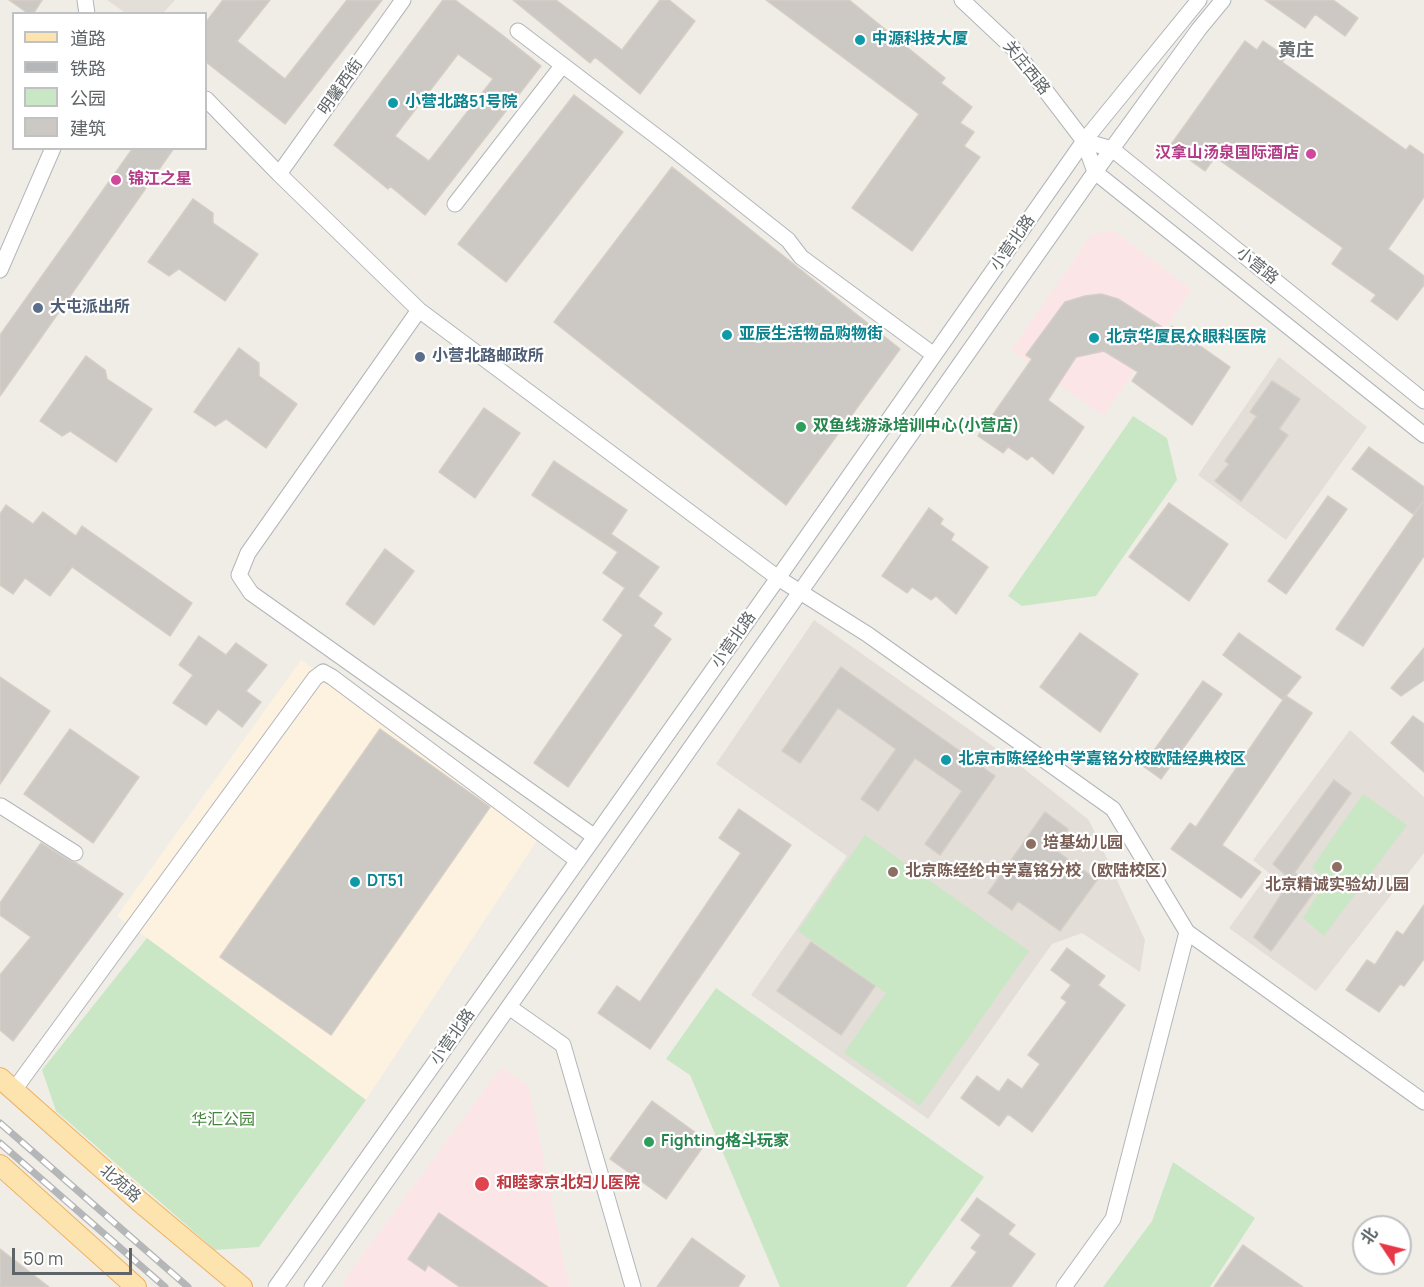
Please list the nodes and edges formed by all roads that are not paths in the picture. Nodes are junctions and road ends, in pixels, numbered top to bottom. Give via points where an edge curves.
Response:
1 (403, 0) edge
2 (962, 0) edge
3 (1199, 0) edge
4 (1223, 0) edge
5 (518, 31) dead end
6 (562, 66) junction
7 (207, 100) edge
8 (1084, 141) junction
9 (1112, 149) junction
10 (52, 150) edge
11 (1095, 172) junction
12 (279, 174) junction
13 (455, 204) dead end
14 (0, 270) edge
15 (419, 310) junction
16 (934, 355) junction
17 (1424, 401) edge
18 (1424, 435) edge
19 (778, 578) junction
20 (800, 592) junction
21 (0, 806) edge
22 (595, 837) junction
23 (75, 853) dead end
24 (578, 861) junction
25 (1187, 932) junction
26 (509, 1007) junction
27 (7, 1084) edge
28 (1424, 1102) edge
29 (0, 1166) edge
30 (136, 1287) edge
31 (242, 1287) edge
32 (276, 1287) edge
33 (312, 1287) edge
34 (633, 1287) edge
35 (1064, 1287) edge

1 - 12 street, 明馨西街
2 - 8 street, 关庄西路 via 1013,48
3 - 8 street, 小营北路
4 - 9 street, 小营北路
5 - 6 street
6 - 13 street
6 - 16 street via 788,240 801,257
7 - 12 street
8 - 9 street, 小营路
8 - 11 street, 关庄西路
8 - 16 street, 小营北路
9 - 11 street, 小营北路
9 - 17 street, 小营路
10 - 14 street
11 - 18 street, 小营路
11 - 20 street, 小营北路
12 - 15 street
15 - 19 street
15 - 22 street via 248,554 238,575 251,593
16 - 19 street, 小营北路
19 - 20 street
19 - 22 street, 小营北路
20 - 25 street via 867,634 1113,809
20 - 26 street, 小营北路
21 - 23 street
22 - 24 street, 小营北路
24 - 27 street via 323,672
24 - 32 street, 小营北路
25 - 28 street
25 - 35 street via 1113,1219
26 - 33 street, 小营北路
26 - 34 street via 563,1045
27 - 31 main road, 北苑路
29 - 30 main road

